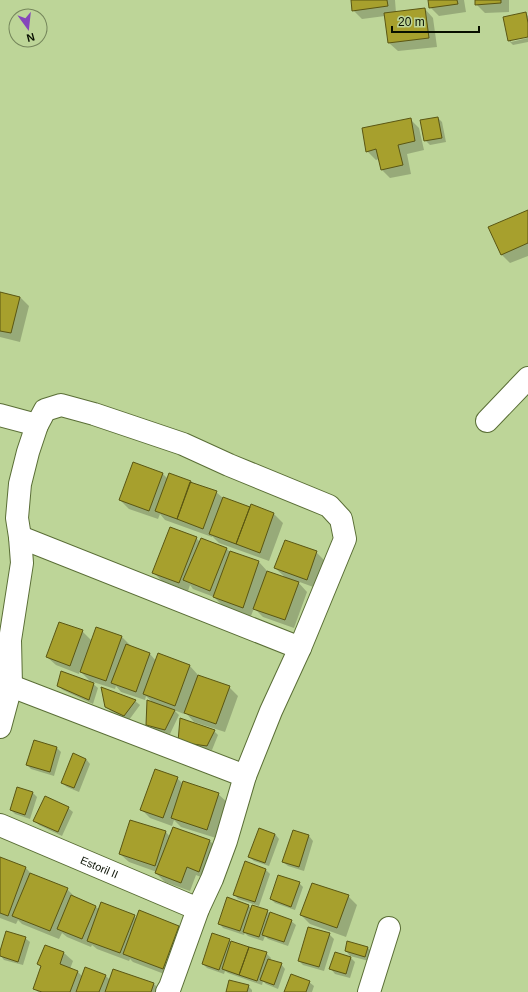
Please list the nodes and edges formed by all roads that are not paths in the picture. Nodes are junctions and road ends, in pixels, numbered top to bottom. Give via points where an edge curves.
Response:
1 (528, 378) edge
2 (0, 415) edge
3 (487, 421) dead end
4 (37, 424) junction
5 (20, 537) junction
6 (300, 648) junction
7 (11, 686) junction
8 (0, 727) edge
9 (245, 776) junction
10 (0, 825) edge
11 (198, 909) junction
12 (389, 928) dead end
13 (167, 992) edge
14 (369, 992) edge

1 - 3 street
2 - 4 street
4 - 5 street via 20,484 17,518
4 - 6 street via 45,410 61,405 94,414 183,444 329,506 341,519 345,539
5 - 6 street
5 - 7 street via 22,563 10,640
6 - 9 street
7 - 8 street
7 - 9 street
9 - 11 street via 226,841
10 - 11 street, Estoril II
11 - 13 street
12 - 14 street

